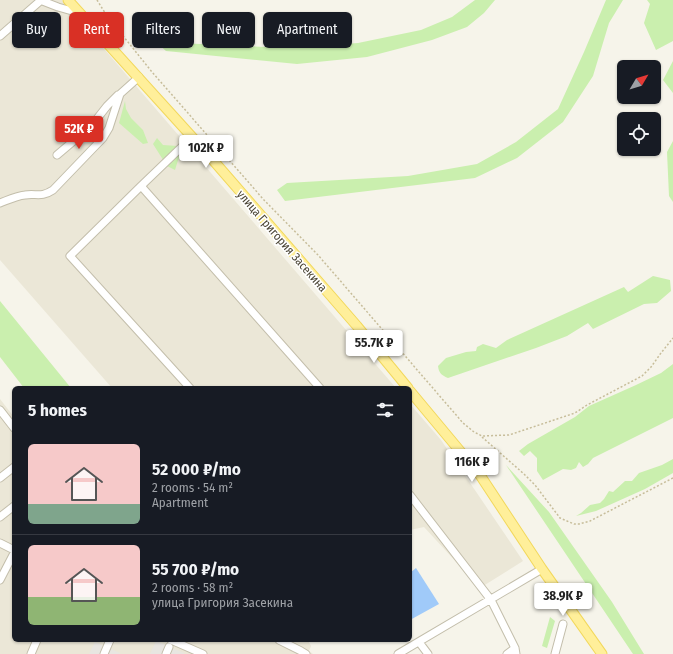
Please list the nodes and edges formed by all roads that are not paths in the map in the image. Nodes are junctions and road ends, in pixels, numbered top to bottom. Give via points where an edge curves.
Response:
1 (40, 0) edge
2 (68, 0) edge
3 (76, 12) edge
4 (78, 12) edge
5 (0, 36) edge
6 (112, 48) edge
7 (139, 77) junction
8 (120, 94) junction
9 (192, 137) junction
10 (57, 155) dead end
11 (141, 186) junction
12 (0, 203) edge
13 (188, 386) edge
14 (318, 386) edge
15 (406, 386) edge
16 (412, 393) edge
17 (0, 410) edge
18 (12, 425) edge
19 (12, 468) edge
20 (0, 478) edge
21 (412, 498) edge
22 (12, 508) edge
23 (0, 517) edge
24 (0, 543) edge
25 (12, 551) edge
26 (12, 556) edge
27 (542, 569) junction
28 (0, 580) edge
29 (491, 600) junction
30 (563, 624) dead end
31 (36, 642) edge
32 (109, 642) edge
33 (283, 642) edge
34 (419, 642) junction
35 (169, 647) edge
36 (516, 651) edge
37 (302, 653) edge
38 (31, 654) edge
39 (104, 654) edge
40 (204, 654) edge
41 (398, 654) edge
42 (428, 654) edge
43 (506, 654) edge
44 (555, 654) edge
45 (602, 654) edge

1 - 3 street, улица Григория Засекина
1 - 5 street
2 - 4 main road, улица Григория Засекина
6 - 7 main road, улица Григория Засекина
7 - 8 street
7 - 9 main road, улица Григория Засекина
8 - 10 street via 83,133
8 - 12 street via 103,138 53,190 46,194 25,195
9 - 11 street
9 - 15 main road, улица Григория Засекина
11 - 13 street via 70,256
11 - 14 street
16 - 27 main road via 480,475
17 - 18 street
19 - 20 street
21 - 29 street
22 - 23 street
24 - 25 street
26 - 28 street
27 - 29 street
27 - 45 main road
29 - 34 street
29 - 36 street
30 - 44 street
31 - 38 street
32 - 39 street
33 - 37 street
34 - 41 street
34 - 42 street
35 - 40 street
36 - 43 street

